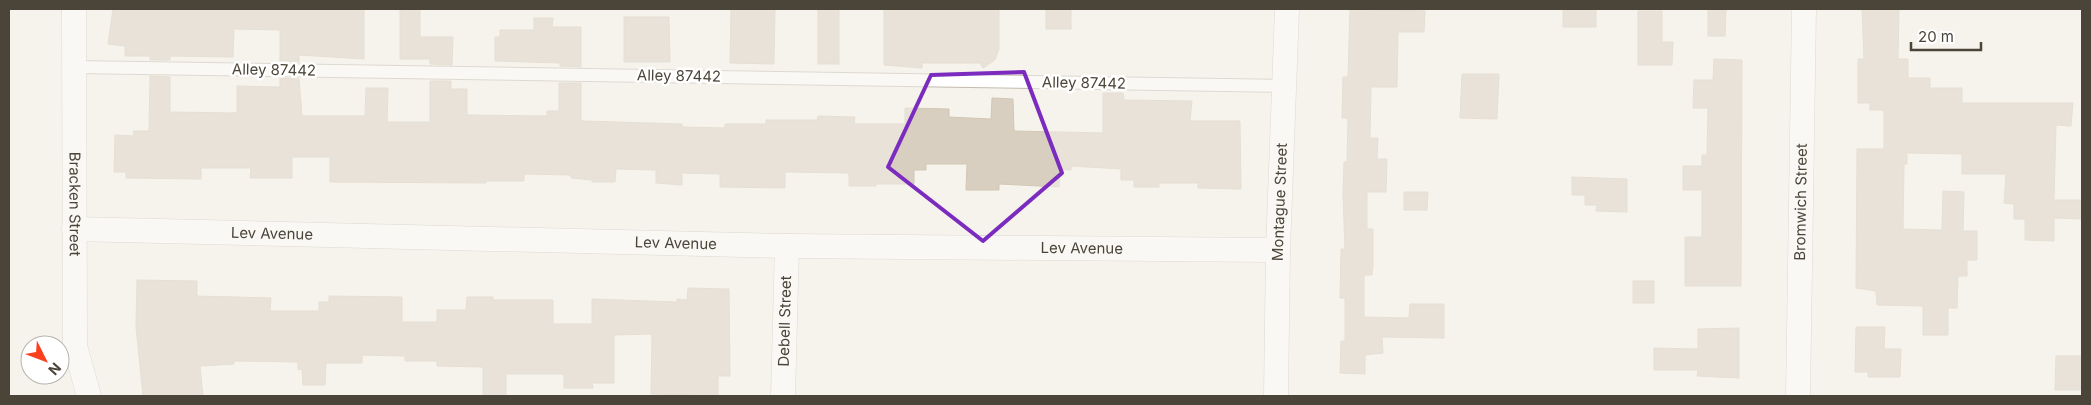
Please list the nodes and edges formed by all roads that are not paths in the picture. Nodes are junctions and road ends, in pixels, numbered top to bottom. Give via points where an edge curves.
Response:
1 (74, 9) edge
2 (1287, 9) edge
3 (1804, 9) edge
4 (74, 67) junction
5 (1284, 86) junction
6 (74, 229) junction
7 (787, 246) junction
8 (1278, 250) junction
9 (89, 396) edge
10 (784, 396) edge
11 (1276, 396) edge
12 (1798, 396) edge

1 - 4 street, Bracken Street
2 - 5 street, Montague Street
3 - 12 street, Bromwich Street
4 - 5 lane, Alley 87442
4 - 6 street, Bracken Street
5 - 8 street, Montague Street
6 - 7 street, Lev Avenue
6 - 9 street, Bracken Street via 75,346
7 - 8 street, Lev Avenue
7 - 10 street, Debell Street
8 - 11 street, Montague Street

